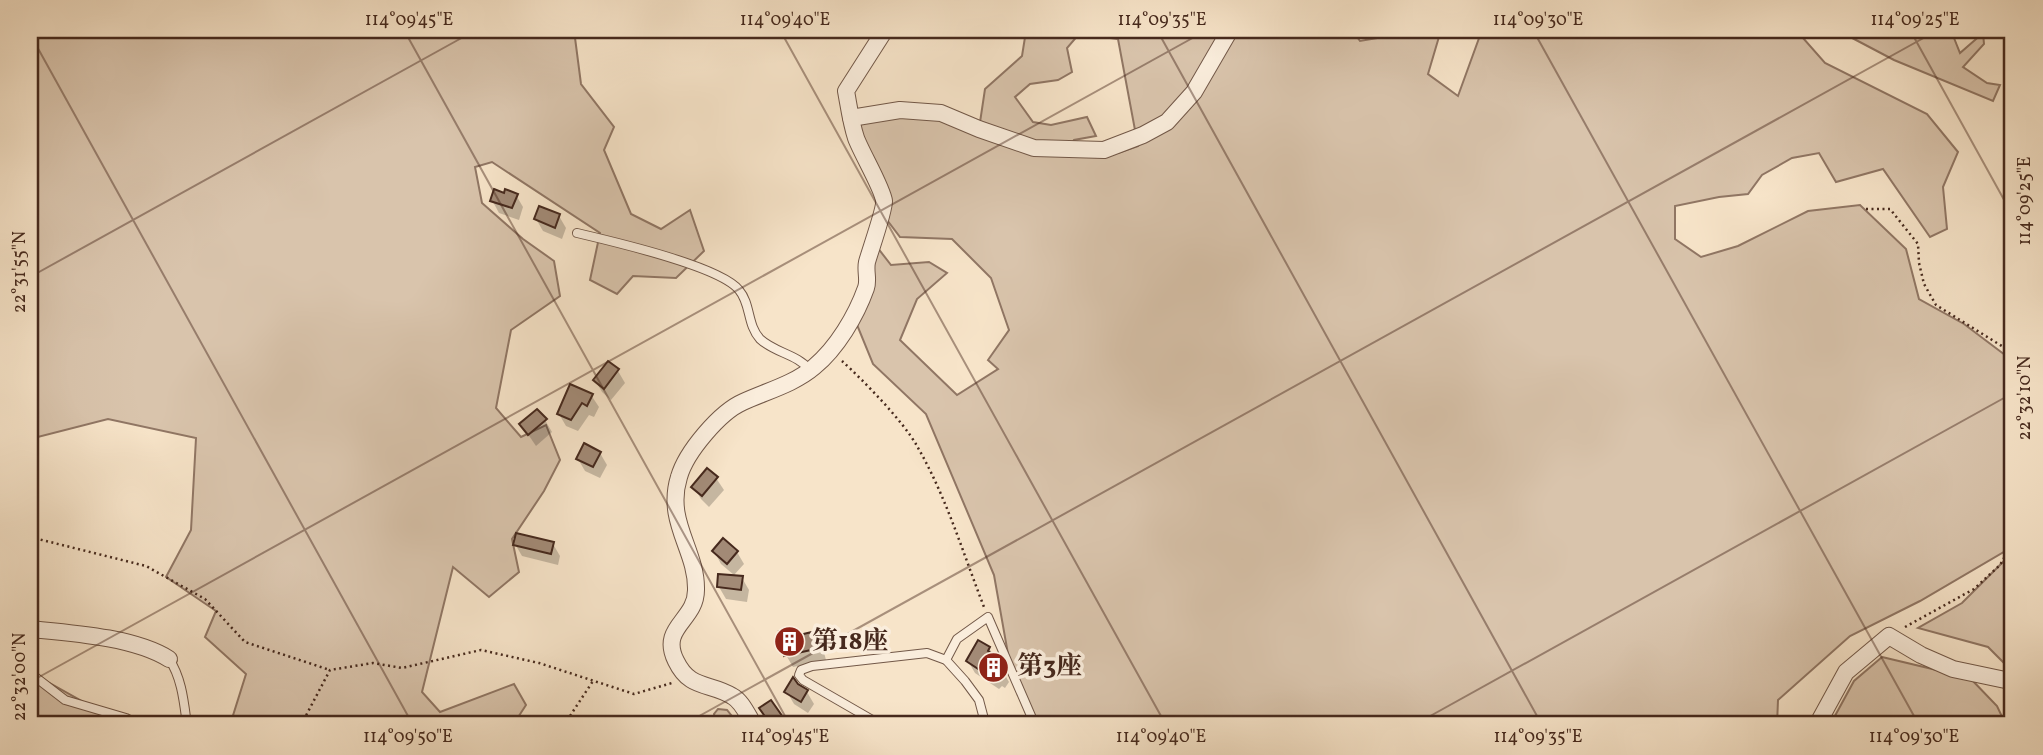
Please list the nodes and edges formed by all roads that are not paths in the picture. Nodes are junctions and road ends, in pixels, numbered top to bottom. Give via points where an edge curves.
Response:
1 (885, 30) edge
2 (1230, 30) edge
3 (851, 118) junction
4 (577, 233) dead end
5 (810, 370) junction
6 (30, 629) edge
7 (169, 659) joint
8 (946, 660) junction
9 (30, 673) edge
10 (2013, 688) edge
11 (139, 725) edge
12 (187, 725) edge
13 (754, 725) edge
14 (881, 725) edge
15 (980, 725) edge
16 (1035, 725) edge
17 (1817, 725) edge

1 - 3 street via 846,91
2 - 3 street via 1194,92 1167,122 1104,150 1034,148 941,113 900,110
3 - 5 street via 884,201 866,269 867,285 844,332
4 - 5 lane via 644,249 725,279 741,292 752,327 761,339
5 - 13 street via 729,411 704,436 679,475 676,491 676,516 696,590 690,610 672,635 675,659 688,679 734,696
6 - 7 street via 86,634 156,650
7 - 12 lane via 178,677
8 - 14 lane via 927,653 802,670 803,680
8 - 15 lane via 979,700 984,719
8 - 16 lane via 957,639 988,617
9 - 11 lane via 65,700
10 - 17 street via 2010,681 1953,669 1889,636 1846,672

